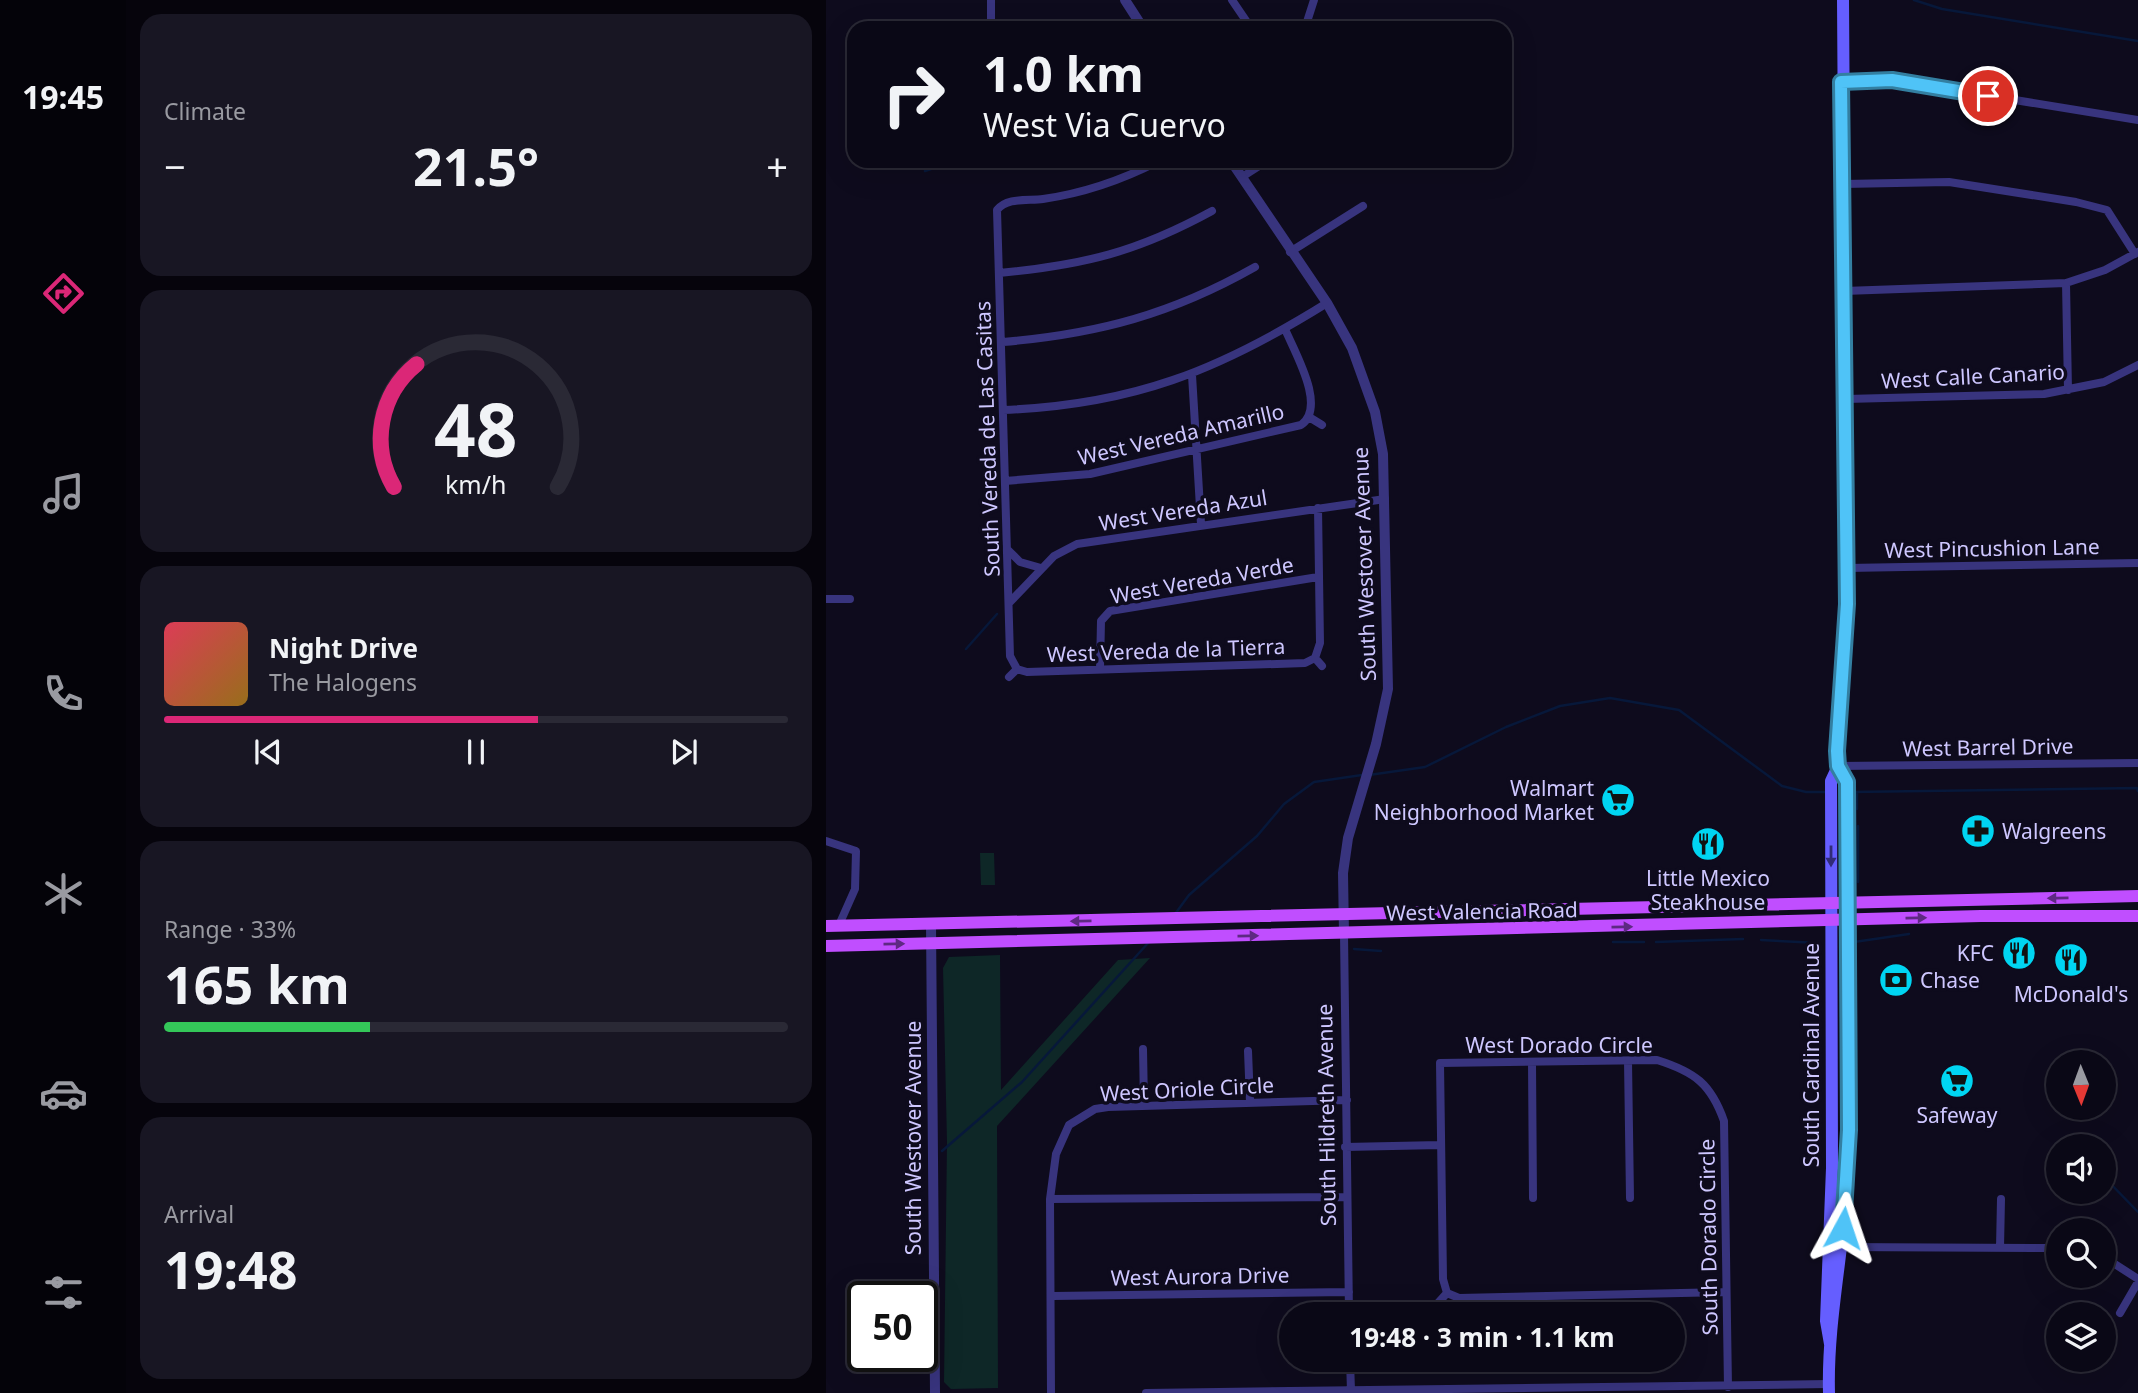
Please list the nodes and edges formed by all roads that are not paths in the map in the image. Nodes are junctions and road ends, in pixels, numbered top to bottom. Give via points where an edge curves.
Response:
1 (991, 0) edge
2 (1125, 0) edge
3 (1232, 0) edge
4 (1314, 0) edge
5 (1843, 0) edge
6 (991, 21) edge
7 (1138, 21) edge
8 (1246, 21) edge
9 (1307, 21) edge
10 (1841, 82) junction
11 (2138, 120) edge
12 (1142, 168) edge
13 (1236, 168) edge
14 (1256, 168) edge
15 (1242, 177) junction
16 (1843, 184) junction
17 (1363, 206) dead end
18 (1212, 211) dead end
19 (1290, 252) junction
20 (2136, 253) edge
21 (1255, 267) dead end
22 (999, 274) junction
23 (2066, 283) junction
24 (1844, 291) junction
25 (1327, 303) junction
26 (1285, 329) junction
27 (1003, 342) junction
28 (2138, 365) edge
29 (1192, 375) junction
30 (2068, 390) junction
31 (1846, 399) junction
32 (1003, 410) junction
33 (1309, 417) junction
34 (1322, 425) dead end
35 (1194, 449) junction
36 (1005, 481) junction
37 (1385, 499) junction
38 (1318, 508) junction
39 (1201, 524) junction
40 (1007, 550) junction
41 (2138, 563) edge
42 (1041, 568) junction
43 (1847, 568) junction
44 (1318, 577) junction
45 (850, 598) dead end
46 (826, 599) edge
47 (1009, 603) junction
48 (1315, 658) junction
49 (1322, 666) dead end
50 (1017, 669) junction
51 (1100, 669) junction
52 (1009, 677) dead end
53 (2138, 763) edge
54 (1838, 766) junction
55 (826, 841) edge
56 (2131, 896) edge
57 (1830, 902) junction
58 (1847, 902) junction
59 (1594, 909) junction
60 (1344, 916) junction
61 (2132, 916) edge
62 (1830, 920) junction
63 (1847, 920) junction
64 (931, 924) junction
65 (832, 925) edge
66 (1592, 928) junction
67 (1344, 934) junction
68 (931, 943) junction
69 (826, 946) edge
70 (1143, 1049) dead end
71 (1248, 1051) dead end
72 (1628, 1061) junction
73 (1532, 1063) junction
74 (1677, 1066) joint
75 (1347, 1100) junction
76 (1250, 1102) junction
77 (1144, 1104) junction
78 (1440, 1145) junction
79 (1345, 1147) junction
80 (1346, 1197) junction
81 (1534, 1198) dead end
82 (1630, 1198) dead end
83 (1050, 1199) junction
84 (2001, 1199) dead end
85 (1835, 1247) junction
86 (2000, 1248) junction
87 (2046, 1248) edge
88 (2116, 1265) edge
89 (2138, 1281) edge
90 (1349, 1292) junction
91 (1726, 1292) junction
92 (1447, 1293) junction
93 (1053, 1296) junction
94 (1349, 1302) edge
95 (1439, 1302) edge
96 (2120, 1313) dead end
97 (1350, 1372) edge
98 (1728, 1387) junction
99 (1829, 1389) edge
100 (1351, 1391) junction
101 (1438, 1392) edge
102 (934, 1393) edge
103 (1051, 1393) edge
104 (1146, 1393) edge

1 - 6 street
2 - 7 street
3 - 8 street
4 - 9 street
5 - 10 main road, South Cardinal Avenue
10 - 11 street via 1892,80
10 - 16 main road, South Cardinal Avenue
12 - 22 street, South Vereda de Las Casitas via 1091,190 1008,201 999,207
13 - 15 street, South Westover Avenue
14 - 15 street
15 - 19 street, South Westover Avenue
16 - 20 street via 1949,182 2076,202 2107,210
16 - 24 main road, South Cardinal Avenue
17 - 19 street
18 - 22 street via 1171,233 1101,259
19 - 25 street, South Westover Avenue
20 - 23 street
21 - 27 street via 1204,294 1134,321 1057,337
22 - 27 street, South Vereda de Las Casitas
23 - 24 street
23 - 30 street
24 - 31 main road, South Cardinal Avenue
25 - 26 street
25 - 37 street, South Westover Avenue via 1352,348 1369,393 1382,454
26 - 29 street
26 - 33 street, West Vereda Amarillo via 1312,398
27 - 32 street, South Vereda de Las Casitas
28 - 30 street, West Calle Canario via 2104,382
29 - 32 street via 1102,400
29 - 35 street
30 - 31 street, West Calle Canario
31 - 43 main road, South Cardinal Avenue
32 - 36 street, South Vereda de Las Casitas
33 - 34 street
33 - 35 street, West Vereda Amarillo via 1294,427
35 - 36 street, West Vereda Amarillo via 1090,474
35 - 39 street
36 - 40 street, South Vereda de Las Casitas
37 - 38 street, West Vereda Azul
37 - 60 street, South Westover Avenue via 1388,674 1376,744 1348,838
38 - 39 street, West Vereda Azul
38 - 44 street
39 - 42 street, West Vereda Azul via 1077,544
40 - 42 street via 1020,562
40 - 47 street, South Vereda de Las Casitas
41 - 43 street, West Pincushion Lane
42 - 47 street, West Vereda Azul
43 - 54 main road, South Cardinal Avenue
44 - 48 street via 1320,643
44 - 51 street, West Vereda Verde via 1110,611 1101,621
45 - 46 street
47 - 50 street, South Vereda de Las Casitas via 1010,656
48 - 49 street
48 - 51 street, West Vereda de la Tierra via 1305,663
50 - 51 street, West Vereda de la Tierra
50 - 52 street
53 - 54 street, West Barrel Drive
54 -> 57 main road, South Cardinal Avenue via 1831,783
54 - 58 main road, South Cardinal Avenue via 1847,782
55 - 65 street via 856,851 855,890
56 -> 58 main road, West Valencia Road
56 - 61 main road
57 - 58 main road, West Valencia Road
57 - 59 main road, West Valencia Road
57 - 62 main road, South Cardinal Avenue
58 - 63 main road, South Cardinal Avenue
59 - 60 main road, West Valencia Road
59 - 66 main road
60 -> 64 main road, West Valencia Road
60 - 67 street, South Hildreth Avenue
63 -> 61 main road, West Valencia Road
62 - 63 main road, West Valencia Road
66 -> 62 main road, West Valencia Road
62 - 85 main road, South Cardinal Avenue
63 - 85 main road, South Cardinal Avenue via 1849,1130
64 - 65 main road, West Valencia Road
64 - 68 street, South Westover Avenue
66 - 67 main road, West Valencia Road
68 -> 67 main road, West Valencia Road
67 - 75 street, South Hildreth Avenue
69 -> 68 main road, West Valencia Road
68 - 102 street, South Westover Avenue
70 - 77 street
71 - 76 street
72 - 73 street, West Dorado Circle
72 - 74 street, West Dorado Circle via 1657,1060
72 - 82 street
73 - 78 street, West Dorado Circle via 1440,1063
73 - 81 street
74 - 91 street, South Dorado Circle via 1715,1095 1724,1121
75 - 76 street, West Oriole Circle
75 - 79 street, South Hildreth Avenue
76 - 77 street, West Oriole Circle
77 - 83 street, West Oriole Circle via 1095,1109 1069,1125 1056,1154
78 - 79 street
78 - 92 street
79 - 80 street, South Hildreth Avenue
80 - 83 street
80 - 90 street, South Hildreth Avenue
83 - 93 street, West Oriole Circle
84 - 86 street
85 - 86 street
85 - 99 main road, South Cardinal Avenue
86 - 87 street
88 - 89 street
89 - 96 street
90 - 93 street, West Aurora Drive
90 - 94 street, South Hildreth Avenue
91 - 92 street via 1459,1298
91 - 98 street, South Dorado Circle
92 - 95 street
93 - 103 street, West Oriole Circle
97 - 100 street
98 - 99 street
98 - 101 street
100 - 101 street
100 - 104 street

